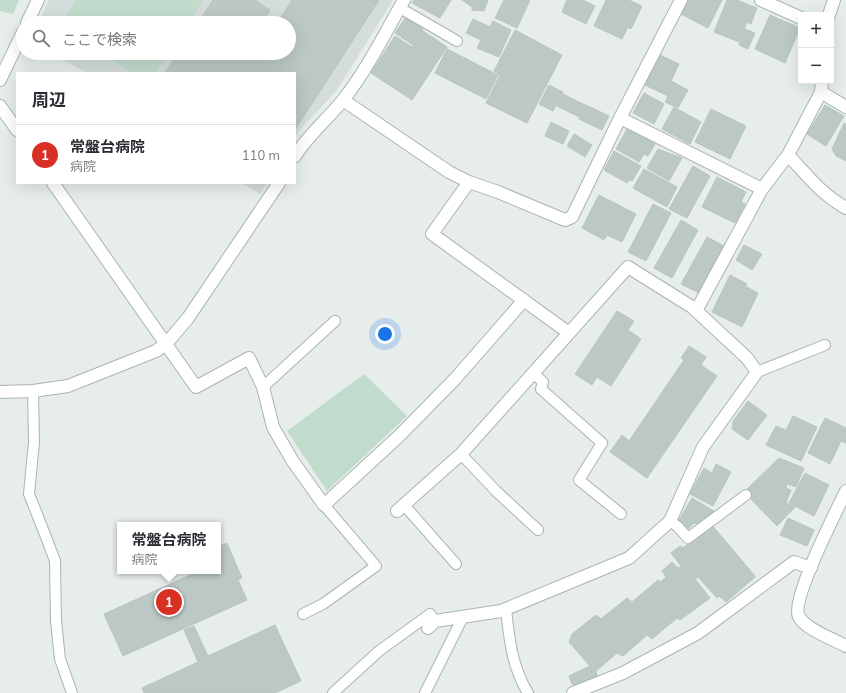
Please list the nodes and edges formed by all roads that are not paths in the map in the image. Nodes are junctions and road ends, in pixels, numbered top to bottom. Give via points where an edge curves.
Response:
1 (38, 0) edge
2 (681, 0) edge
3 (761, 0) edge
4 (834, 0) edge
5 (402, 4) edge
6 (830, 12) edge
7 (30, 16) edge
8 (798, 17) edge
9 (456, 41) dead end
10 (16, 47) edge
11 (0, 80) edge
12 (822, 86) edge
13 (343, 100) junction
14 (0, 106) edge
15 (846, 107) edge
16 (620, 118) junction
17 (16, 129) edge
18 (296, 154) edge
19 (788, 155) junction
20 (469, 182) junction
21 (54, 184) edge
22 (278, 184) edge
23 (762, 189) junction
24 (846, 208) edge
25 (524, 300) junction
26 (696, 310) junction
27 (335, 321) dead end
28 (569, 333) junction
29 (166, 344) junction
30 (825, 345) dead end
31 (757, 372) junction
32 (532, 373) junction
33 (263, 386) junction
34 (33, 391) junction
35 (0, 392) edge
36 (460, 454) junction
37 (846, 491) edge
38 (746, 495) dead end
39 (324, 505) junction
40 (400, 508) joint
41 (621, 514) dead end
42 (670, 522) junction
43 (538, 530) dead end
44 (456, 564) dead end
45 (811, 568) junction
46 (506, 609) junction
47 (303, 614) dead end
48 (463, 617) junction
49 (432, 625) joint
50 (846, 646) edge
51 (72, 693) edge
52 (333, 693) edge
53 (425, 693) edge
54 (528, 693) edge
55 (573, 693) edge

1 - 7 street
2 - 16 street
3 - 8 street
4 - 6 street
5 - 9 lane
5 - 13 street
10 - 11 street
12 - 15 street
12 - 19 street
13 - 18 street
13 - 20 street via 449,172
14 - 17 street
16 - 20 street via 572,217 565,220
16 - 23 street
19 - 23 street
19 - 24 street via 817,187
20 - 25 street via 432,234
21 - 29 street
22 - 29 street via 188,318
23 - 26 street
25 - 28 street
25 - 39 street via 455,379 399,436
26 - 28 street via 628,267
26 - 31 street via 747,358
27 - 33 lane
28 - 32 street
29 - 33 street via 196,387 249,358
29 - 34 street via 156,351 68,386
30 - 31 lane
31 - 42 street via 703,447
32 - 36 street
32 - 41 lane via 543,382 541,390 602,443 579,480
33 - 39 street via 272,427
34 - 35 street
34 - 51 lane via 34,442 30,494 55,561 56,621 60,660
36 - 40 street
36 - 43 lane
37 - 45 street
38 - 42 lane via 688,538
39 - 47 lane via 376,566 323,604
40 - 44 lane
42 - 46 street via 647,538 629,558
45 - 50 street via 800,599 798,615 804,624
45 - 55 street via 794,562 698,633 623,673
46 - 48 street
46 - 54 lane via 511,650
48 - 49 street
48 - 53 lane
49 - 52 lane via 430,614 379,651

